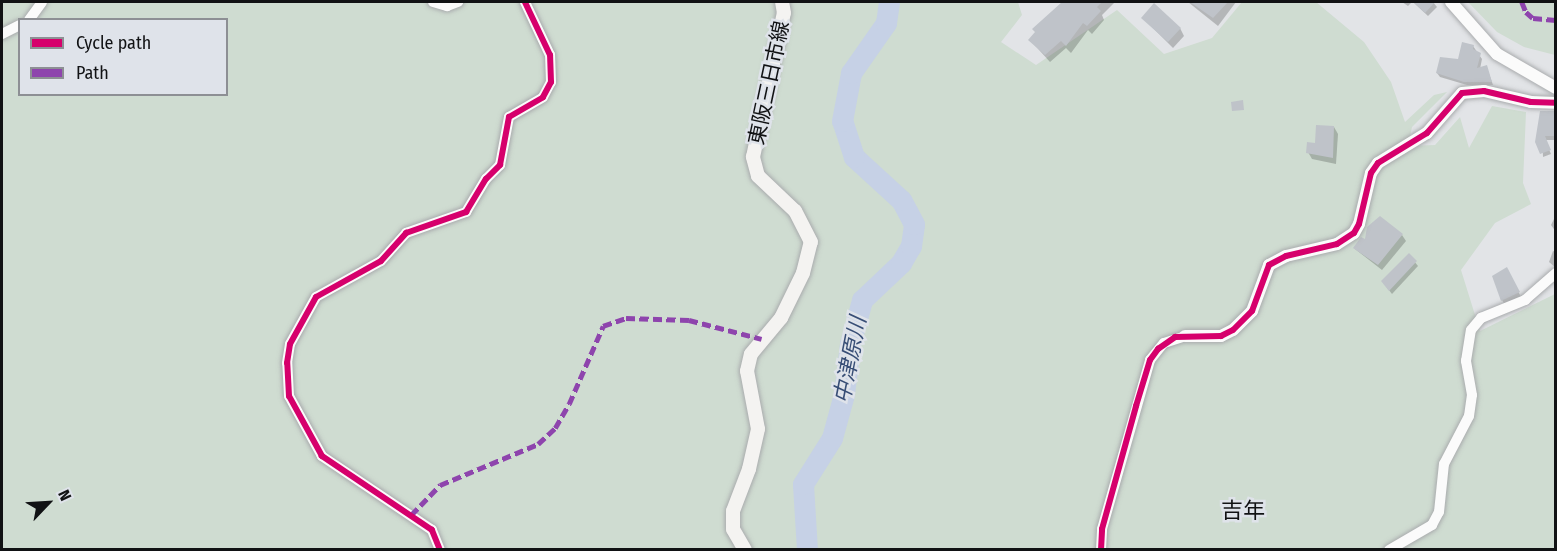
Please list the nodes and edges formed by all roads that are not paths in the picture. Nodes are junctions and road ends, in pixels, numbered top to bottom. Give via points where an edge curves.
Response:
1 (42, 2) edge
2 (433, 2) edge
3 (458, 2) edge
4 (525, 2) edge
5 (782, 2) edge
6 (1451, 2) edge
7 (30, 18) edge
8 (18, 26) edge
9 (2, 34) edge
10 (1556, 88) edge
11 (1556, 103) edge
12 (1556, 273) edge
13 (1185, 336) joint
14 (440, 549) edge
15 (745, 549) edge
16 (1101, 549) edge
17 (1389, 549) edge

1 - 7 street
2 - 3 street via 447,6
4 - 14 street via 550,55 551,82 543,97 508,117 500,165 486,179 466,212 406,233 381,261 316,297 290,344 287,363 290,396 322,456 432,530
5 - 15 main road, 東阪三日市線 via 784,13 753,157 758,176 795,211 810,242 803,273 781,318 751,354 747,371 758,429 733,512 733,529
6 - 10 street via 1497,54
8 - 9 street
11 - 13 street via 1531,102 1484,91 1462,93 1435,126 1387,154 1375,168 1353,233 1337,244 1286,256 1269,266 1252,311 1233,330 1221,336
12 - 17 street via 1526,300 1481,318 1471,330 1466,361 1472,395 1469,416 1444,464 1439,512 1432,525
13 - 16 street via 1164,343 1150,360 1102,529

